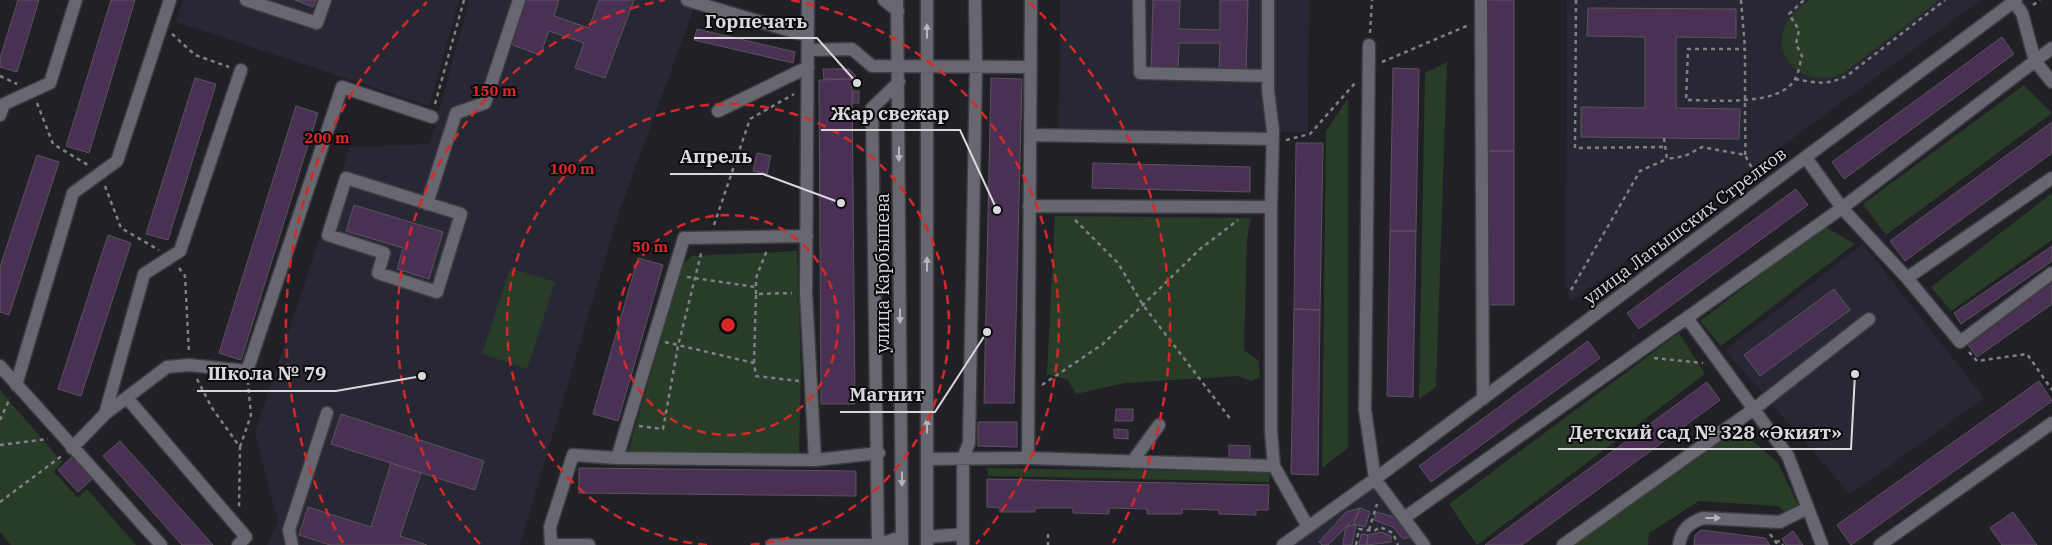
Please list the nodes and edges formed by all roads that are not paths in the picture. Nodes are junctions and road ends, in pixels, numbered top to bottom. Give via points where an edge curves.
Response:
1 (76, 0) edge
2 (170, 0) edge
3 (246, 0) edge
4 (325, 0) edge
5 (519, 0) edge
6 (687, 0) edge
7 (808, 0) edge
8 (884, 0) edge
9 (927, 0) edge
10 (975, 0) edge
11 (1031, 0) edge
12 (1140, 0) edge
13 (1268, 0) edge
14 (1481, 0) edge
15 (2015, 1) edge
16 (898, 6) edge
17 (808, 36) junction
18 (1369, 45) road end
19 (2052, 48) edge
20 (808, 50) junction
21 (2035, 61) junction
22 (808, 67) junction
23 (898, 67) junction
24 (927, 67) junction
25 (976, 67) junction
26 (1030, 67) junction
27 (241, 70) road end
28 (1268, 76) junction
29 (899, 82) junction
30 (2052, 82) edge
31 (718, 111) dead end
32 (0, 115) edge
33 (432, 117) road end
34 (1030, 135) junction
35 (1273, 138) junction
36 (1806, 158) junction
37 (2052, 178) edge
38 (427, 204) junction
39 (1029, 206) junction
40 (1271, 207) junction
41 (1842, 208) junction
42 (806, 236) junction
43 (2052, 274) edge
44 (1907, 278) junction
45 (1687, 318) junction
46 (1869, 320) dead end
47 (0, 366) edge
48 (16, 385) junction
49 (127, 398) junction
50 (1483, 399) junction
51 (1754, 409) junction
52 (106, 414) junction
53 (328, 414) dead end
54 (2052, 423) edge
55 (1160, 425) dead end
56 (72, 448) junction
57 (879, 454) junction
58 (617, 458) junction
59 (963, 458) junction
60 (1028, 458) junction
61 (928, 459) junction
62 (815, 460) junction
63 (1132, 462) junction
64 (1274, 466) junction
65 (1375, 479) junction
66 (1808, 508) junction
67 (1404, 518) junction
68 (1308, 527) junction
69 (963, 540) edge
70 (902, 541) edge
71 (927, 541) edge
72 (878, 544) edge
73 (160, 545) edge
74 (238, 545) edge
75 (292, 545) edge
76 (551, 545) edge
77 (557, 545) edge
78 (589, 545) edge
79 (772, 545) edge
80 (1283, 545) edge
81 (1424, 545) edge
82 (1562, 545) edge
83 (1679, 545) edge
84 (1822, 545) edge
85 (1880, 545) edge

1 - 32 street via 50,83 4,104
2 - 48 street via 117,161 73,193
3 - 4 street via 317,24
5 - 38 street via 485,103 456,113
6 - 17 street
7 - 17 street
8 - 16 street
24 -> 9 street
10 - 25 street
11 - 26 street
12 - 28 street via 1140,73
13 - 28 street
14 - 50 street
15 - 21 street via 2022,13
15 - 36 street, улица Латышских Стрелков
16 - 23 street, улица Карбышева
17 - 20 street
18 - 65 street via 1365,410
19 - 21 street
20 - 22 street
20 - 23 street via 852,49 872,66
21 - 30 street
21 - 41 street
22 - 31 street
22 - 42 street
23 - 24 street
23 - 29 street, улица Карбышева
24 - 25 street
61 -> 24 street
25 - 26 street
25 - 59 street via 969,443
26 - 34 street
27 - 52 street via 180,251 144,274
28 - 35 street
29 - 57 street via 872,108
29 -> 70 street, улица Карбышева
33 - 49 street via 342,86 247,371 190,365 168,367
34 - 35 street
34 - 39 street
35 - 40 street
36 - 41 street
36 - 50 street, улица Латышских Стрелков
37 - 44 street
38 - 38 street via 461,214 436,292 378,273 384,252 328,235 346,178
39 - 40 street
39 - 60 street
40 - 64 street via 1271,432
41 - 44 street
41 - 45 street
42 - 58 street via 684,238
42 - 62 street
43 - 44 street via 1960,342
45 - 51 street
45 - 67 street
46 - 51 street
47 - 48 street
48 - 56 street
49 - 52 street
49 - 74 street via 246,537
50 - 65 street, улица Латышских Стрелков
51 - 66 street via 1788,456
51 - 82 street
52 - 56 street
53 - 75 street via 289,530
54 - 85 street
55 - 63 street
56 - 73 street
57 - 62 street
57 - 72 street
58 - 62 street
58 - 76 street via 573,455 550,527
59 - 60 street
59 - 61 street
59 - 69 street
60 - 63 street
61 - 71 street
63 - 64 street
64 - 68 street
65 - 67 street
65 - 68 street, улица Латышских Стрелков
83 -> 66 street via 1683,531 1703,518 1780,522
66 - 84 street
67 - 81 street
68 - 80 street, улица Латышских Стрелков
69 - 71 street
70 - 72 street
72 - 79 street
77 - 78 street

